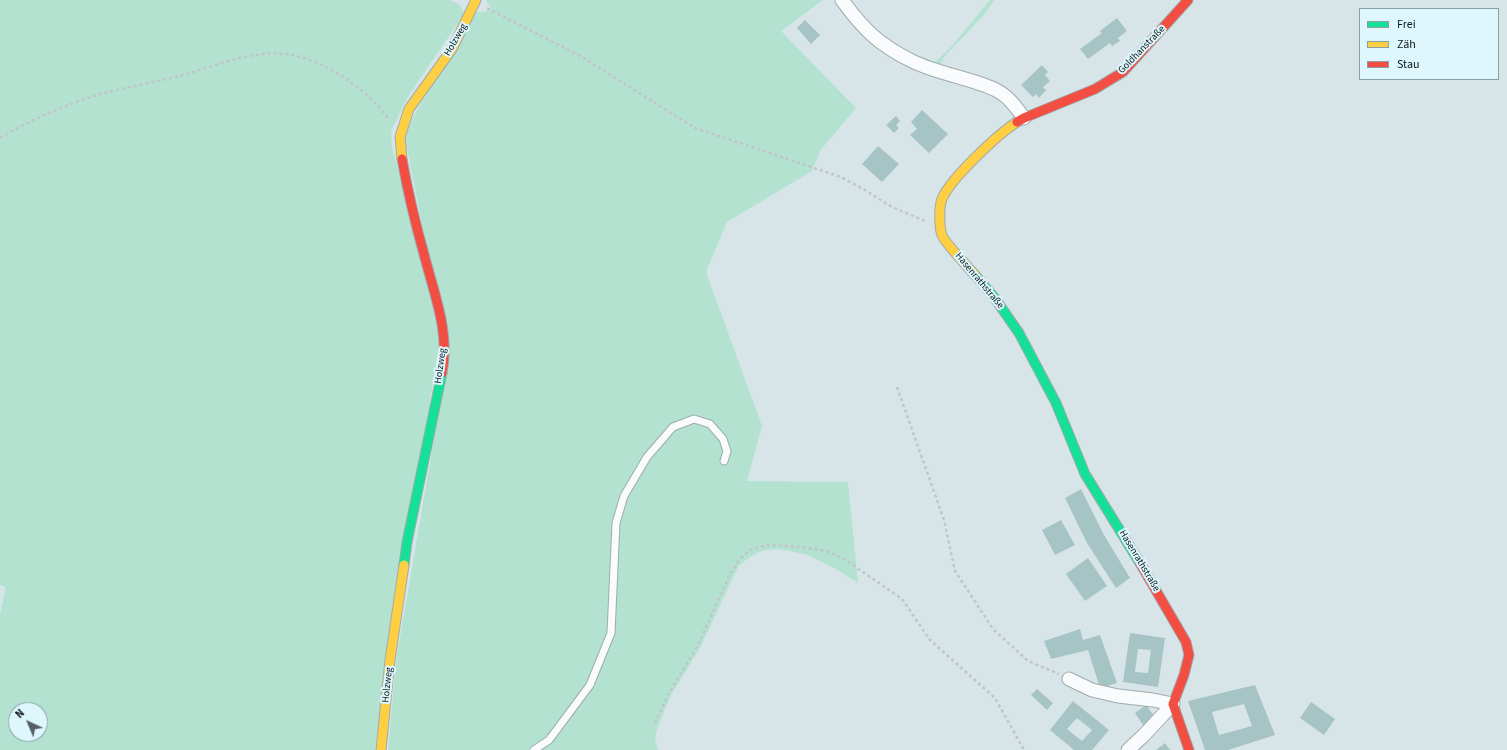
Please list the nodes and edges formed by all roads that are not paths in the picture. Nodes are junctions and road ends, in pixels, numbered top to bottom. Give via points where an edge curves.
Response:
1 (842, 0) edge
2 (1188, 0) edge
3 (472, 1) edge
4 (1024, 118) junction
5 (724, 461) dead end
6 (1069, 679) road end
7 (1173, 704) junction
8 (380, 750) edge
9 (534, 750) edge
10 (1128, 750) edge
11 (1190, 750) edge

1 - 4 street via 874,38 913,62 997,90 1012,102
2 - 4 street, Goldhanstraße via 1123,72 1095,89
3 - 8 street, Holzweg via 452,49 409,109 400,137 414,217 444,329 444,359 407,542
4 - 7 street, Hasenrathstraße via 1008,128 970,163 949,188 942,199 942,236 994,297 1019,333 1056,403 1085,474 1186,642 1189,655
5 - 9 lane via 727,451 723,439 710,424 694,419 673,427 647,457 624,496 616,523 611,633 590,686 549,740
6 - 7 street via 1092,690
7 - 10 street, Hasenrathstraße
7 - 11 street

